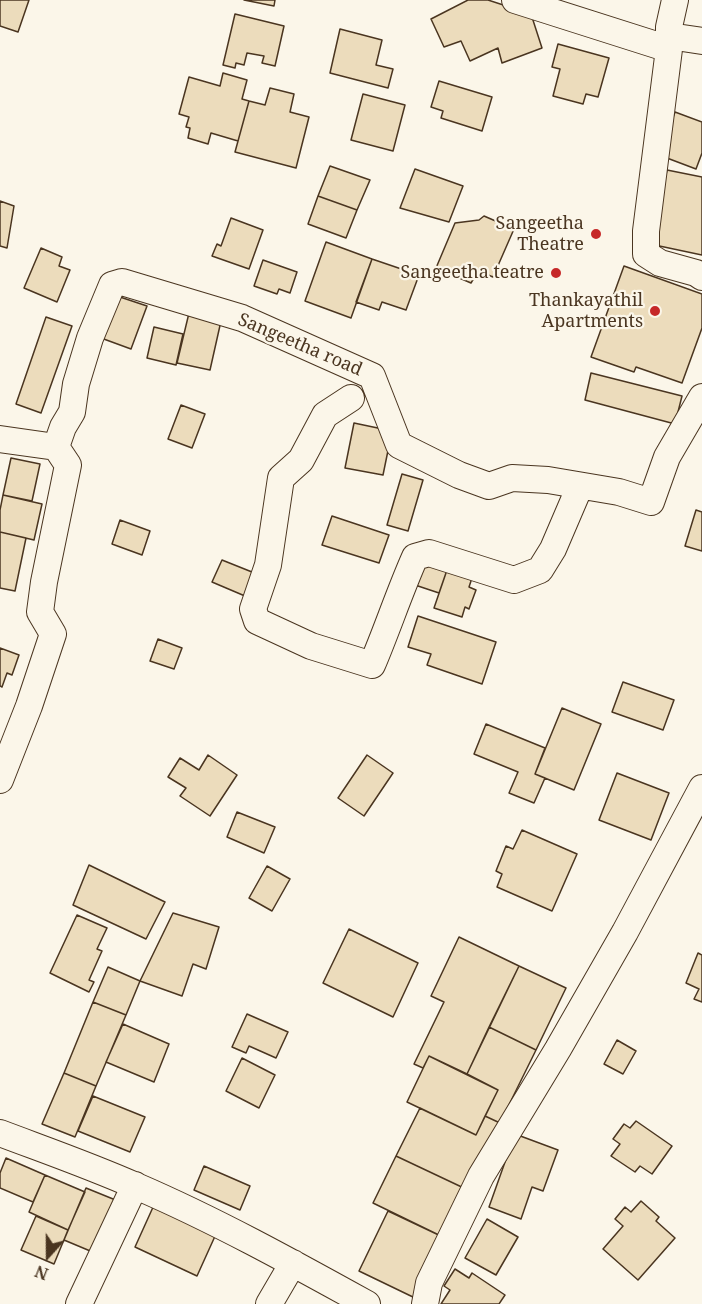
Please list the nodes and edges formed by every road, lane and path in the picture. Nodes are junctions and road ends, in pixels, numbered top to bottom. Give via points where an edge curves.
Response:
1 (515, 0) edge
2 (675, 0) edge
3 (702, 40) edge
4 (669, 42) junction
5 (702, 277) edge
6 (702, 397) edge
7 (351, 398) dead end
8 (0, 439) edge
9 (56, 447) junction
10 (580, 486) junction
11 (0, 780) edge
12 (702, 788) edge
13 (0, 1132) edge
14 (135, 1185) junction
15 (293, 1263) junction
16 (79, 1304) edge
17 (269, 1304) edge
18 (367, 1304) edge
19 (425, 1304) edge

1 - 4 street
2 - 4 street
3 - 4 street
4 - 5 street via 646,254 660,264
6 - 10 street, Sangeetha road via 667,457 651,502
7 - 10 street via 325,415 301,460 281,478 268,565 253,609 257,621 311,646 372,665 415,557 429,553 514,580 540,570
8 - 9 street
9 - 10 street, Sangeetha road via 72,412 90,338 112,285 122,282 242,318 372,376 399,446 459,475 489,486 512,478
9 - 11 street via 68,465 40,612 53,634
12 - 19 street via 592,991 481,1176 429,1283
13 - 14 street
14 - 15 street
14 - 16 street
15 - 17 street
15 - 18 street

